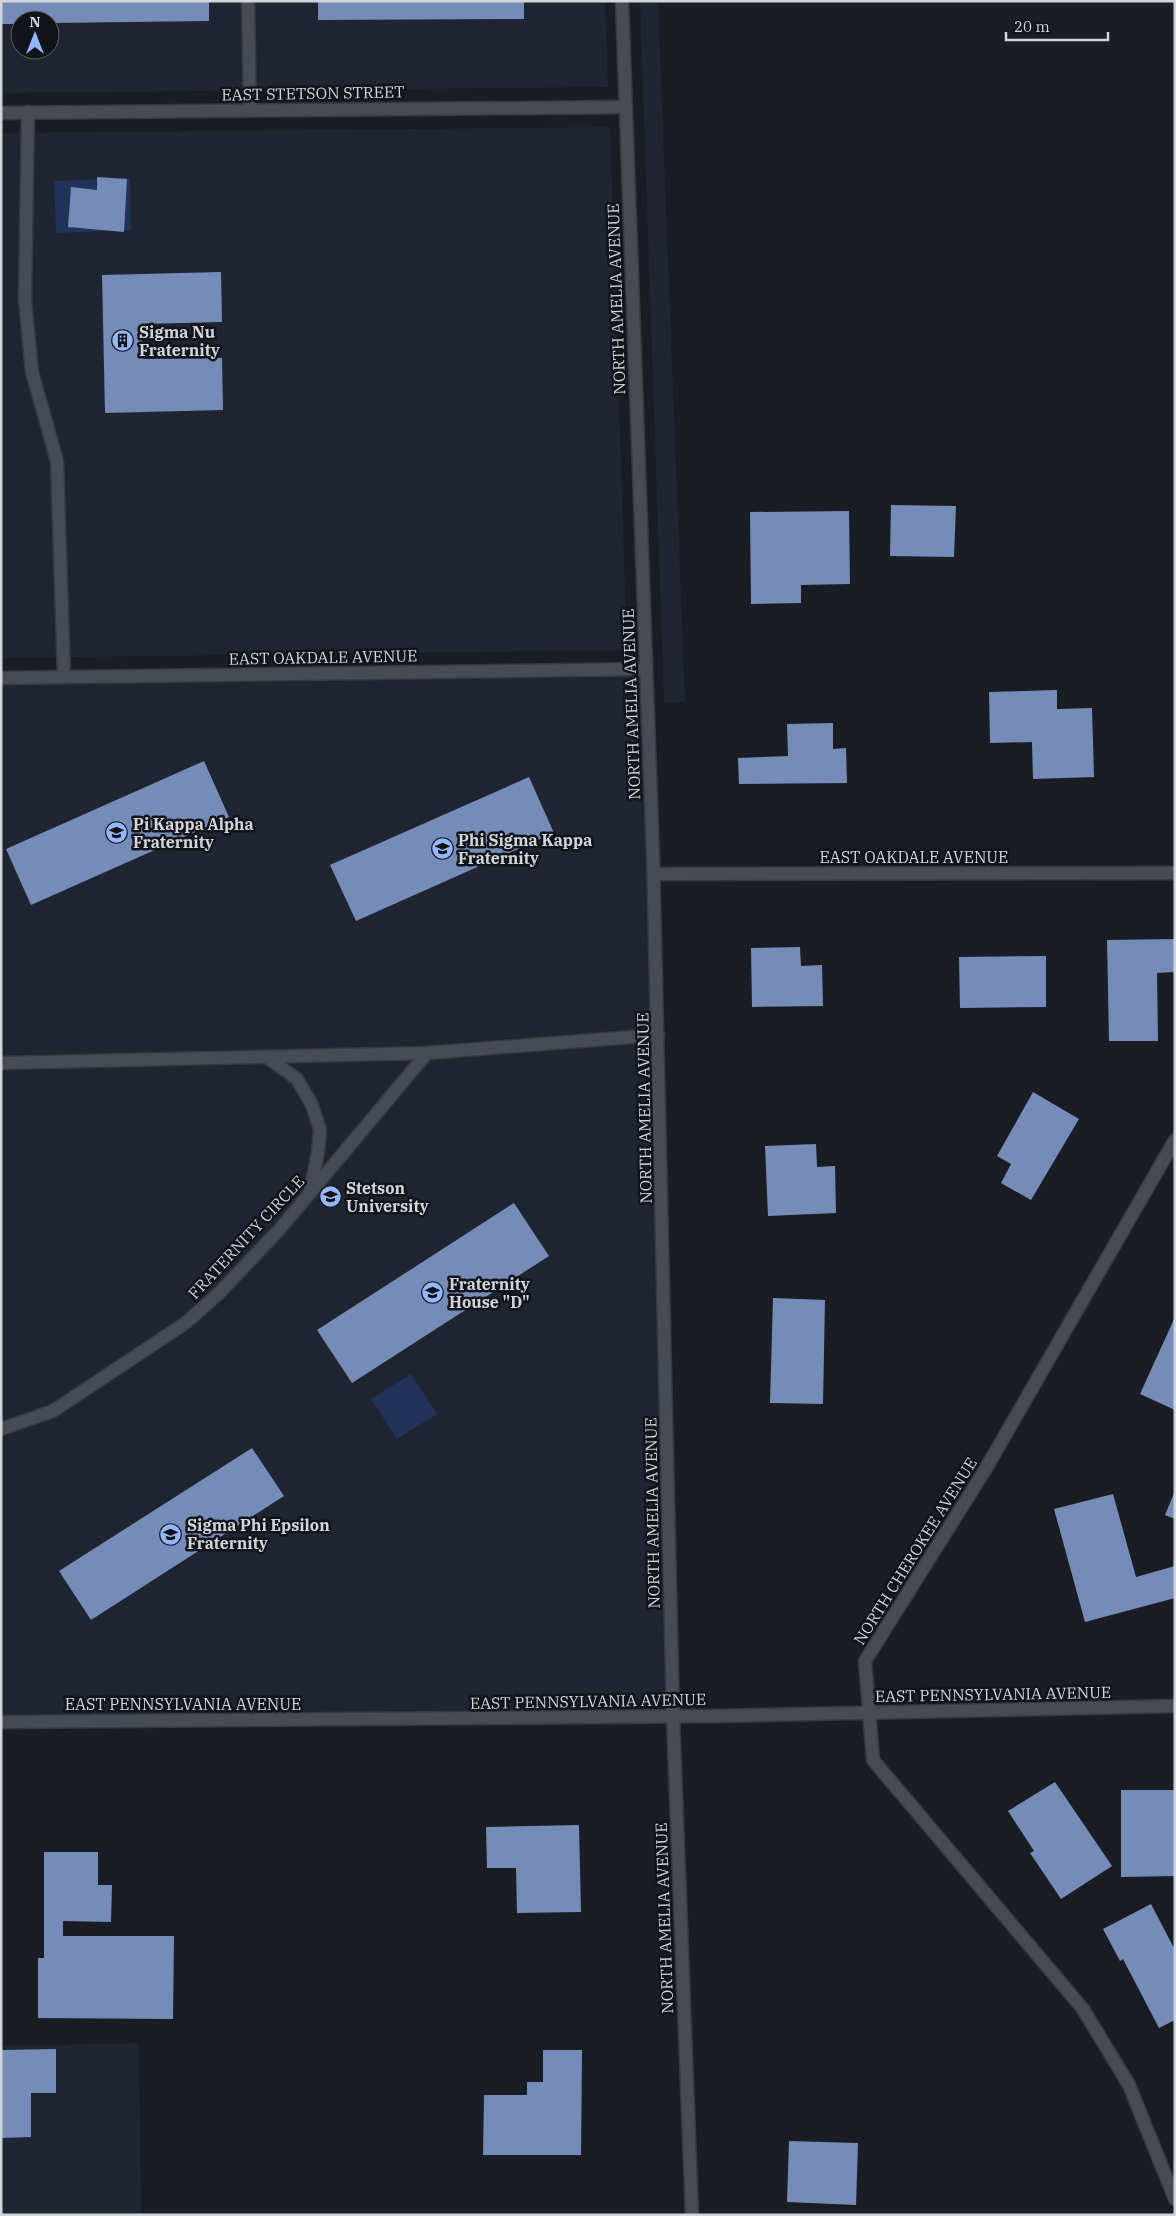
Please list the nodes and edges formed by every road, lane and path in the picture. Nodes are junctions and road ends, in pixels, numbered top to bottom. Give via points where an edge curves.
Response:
1 (248, 1) edge
2 (622, 1) edge
3 (626, 107) junction
4 (250, 110) junction
5 (28, 112) junction
6 (1, 113) edge
7 (646, 669) junction
8 (64, 677) junction
9 (1, 678) edge
10 (1175, 873) edge
11 (654, 874) junction
12 (658, 1034) junction
13 (426, 1053) junction
14 (268, 1058) junction
15 (1, 1064) edge
16 (1175, 1140) edge
17 (310, 1193) junction
18 (5, 1426) edge
19 (1175, 1706) edge
20 (870, 1713) junction
21 (673, 1717) junction
22 (1, 1722) edge
23 (1175, 2199) edge
24 (692, 2215) edge

1 - 4 street
2 - 3 street, NORTH AMELIA AVENUE
3 - 4 street, EAST STETSON STREET
3 - 7 street, NORTH AMELIA AVENUE
4 - 5 street, EAST STETSON STREET
5 - 6 street, EAST STETSON STREET
5 - 8 street via 25,300 32,372 56,461
7 - 8 street, EAST OAKDALE AVENUE
7 - 11 street, NORTH AMELIA AVENUE
8 - 9 street, EAST OAKDALE AVENUE
10 - 11 street, EAST OAKDALE AVENUE
11 - 12 street, NORTH AMELIA AVENUE
12 - 13 street
12 - 21 street, NORTH AMELIA AVENUE
13 - 14 street
13 - 17 street, FRATERNITY CIRCLE
14 - 15 street
14 - 17 street via 297,1079 312,1106 320,1130
16 - 20 street, NORTH CHEROKEE AVENUE via 985,1470 865,1661
17 - 18 street, FRATERNITY CIRCLE via 220,1292 187,1322 52,1411
19 - 20 street, EAST PENNSYLVANIA AVENUE
20 - 21 street, EAST PENNSYLVANIA AVENUE
20 - 23 street, NORTH CHEROKEE AVENUE via 873,1760 1083,2009 1129,2085
21 - 22 street, EAST PENNSYLVANIA AVENUE
21 - 24 street, NORTH AMELIA AVENUE

